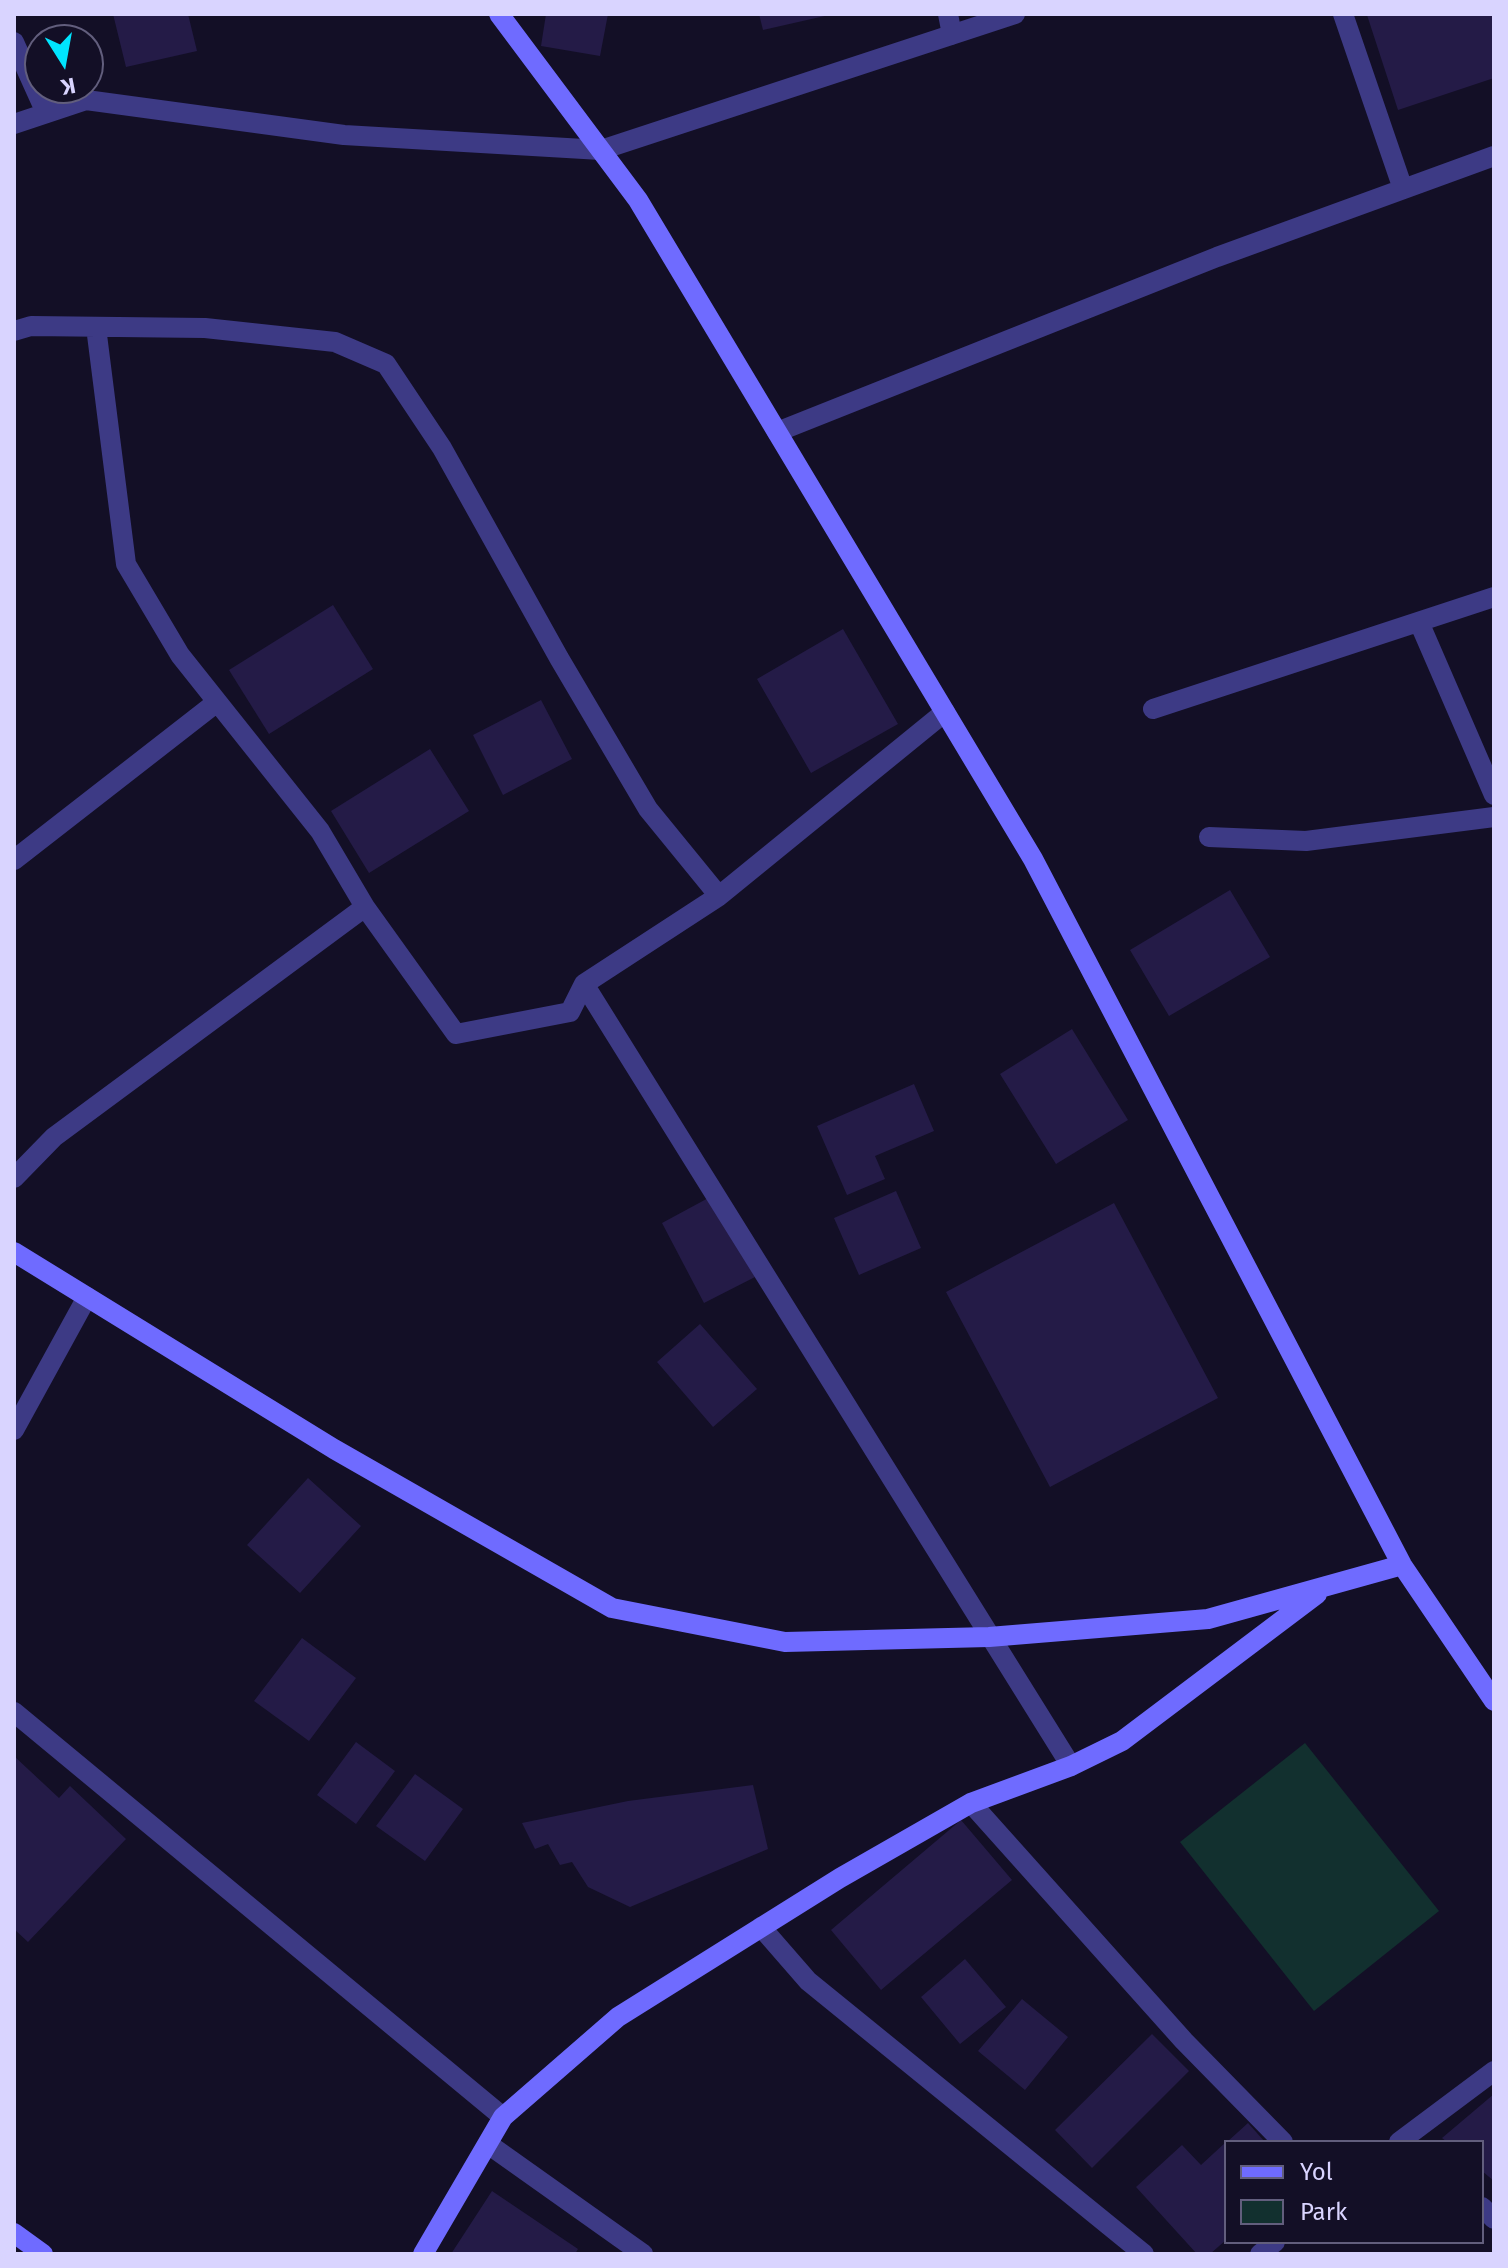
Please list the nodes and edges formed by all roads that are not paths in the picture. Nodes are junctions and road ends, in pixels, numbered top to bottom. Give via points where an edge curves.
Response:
1 (499, 14) edge
2 (1015, 14) edge
3 (1343, 14) edge
4 (950, 24) edge
5 (14, 42) edge
6 (46, 113) junction
7 (14, 124) edge
8 (601, 150) junction
9 (1494, 156) edge
10 (1403, 189) junction
11 (96, 327) junction
12 (14, 331) edge
13 (777, 432) junction
14 (1494, 597) edge
15 (1419, 622) junction
16 (217, 702) junction
17 (1153, 709) dead end
18 (945, 712) junction
19 (1494, 795) edge
20 (1494, 817) edge
21 (1209, 837) dead end
22 (14, 860) edge
23 (719, 896) junction
24 (365, 907) junction
25 (584, 984) junction
26 (14, 1178) edge
27 (14, 1252) edge
28 (87, 1297) junction
29 (14, 1430) edge
30 (1402, 1565) junction
31 (1328, 1586) junction
32 (989, 1637) junction
33 (1494, 1701) edge
34 (14, 1712) edge
35 (1071, 1766) junction
36 (971, 1803) junction
37 (761, 1927) junction
38 (1494, 2071) edge
39 (503, 2117) junction
40 (1408, 2139) edge
41 (1281, 2140) edge
42 (488, 2144) junction
43 (14, 2233) edge
44 (43, 2254) edge
45 (423, 2254) edge
46 (643, 2254) edge
47 (1144, 2254) edge

1 - 8 street
2 - 4 street
3 - 10 street
4 - 8 street
5 - 6 street
6 - 7 street
6 - 8 street via 86,100 344,135
8 - 13 street via 638,200
9 - 10 street
10 - 13 street
11 - 12 street via 31,326
11 - 16 street via 126,564 180,655
11 - 23 street via 205,328 335,342 386,364 442,448 648,809
13 - 18 street
14 - 15 street
15 - 17 street
15 - 19 street
16 - 22 street
16 - 24 street via 320,831
18 - 23 street
18 - 30 street via 1033,859
20 - 21 street via 1306,841
23 - 25 street
24 - 25 street via 456,1034 570,1012
24 - 26 street via 54,1137
25 - 32 street
27 - 28 street
28 - 29 street
28 - 32 street via 334,1449 612,1608 785,1642
30 - 31 street
30 - 33 street
31 - 32 street via 1208,1619
31 - 35 street via 1122,1741
32 - 35 street
34 - 39 street
35 - 36 street
36 - 37 street
36 - 41 street via 1184,2041
37 - 39 street via 618,2017
37 - 47 street via 808,1981
38 - 40 street
39 - 42 street
42 - 45 street
42 - 46 street
43 - 44 street

